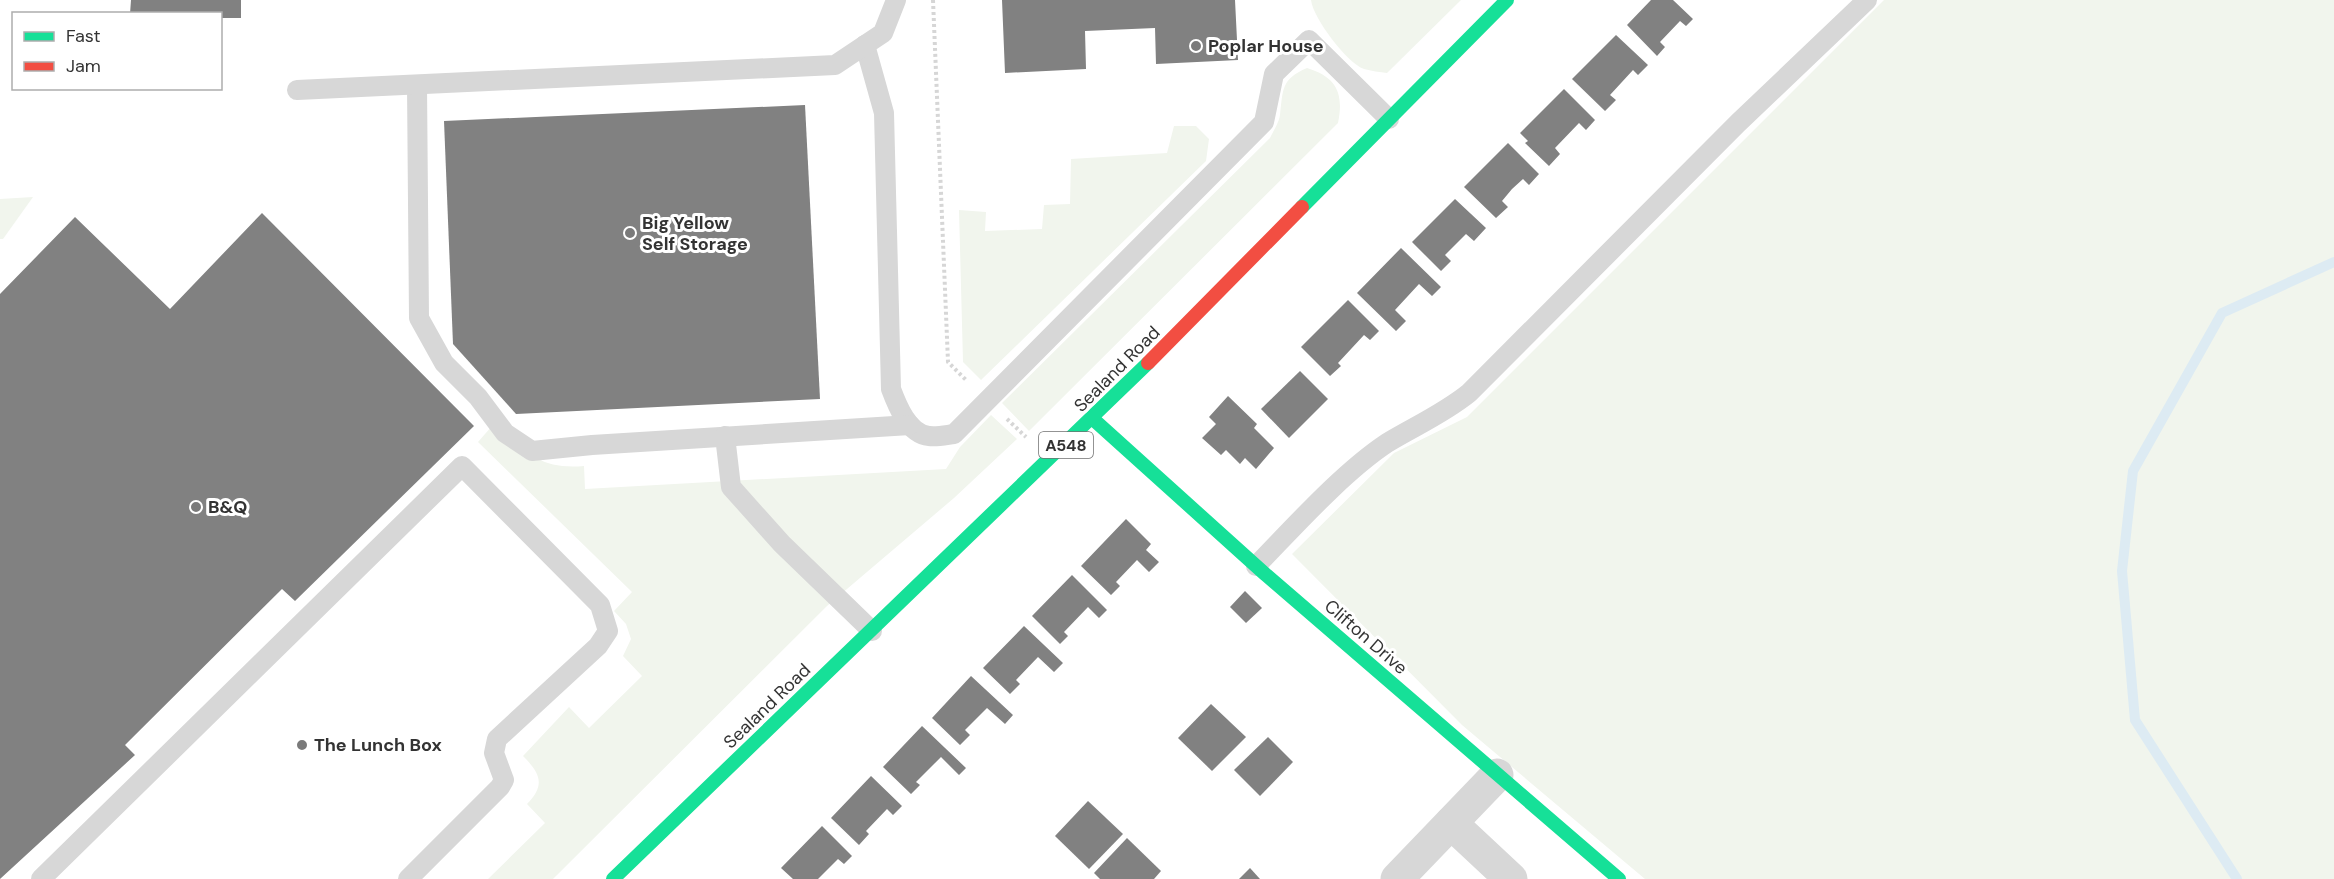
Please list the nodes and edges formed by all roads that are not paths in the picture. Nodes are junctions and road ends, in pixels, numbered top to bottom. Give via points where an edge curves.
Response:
1 (896, 0) edge
2 (1508, 0) edge
3 (1867, 0) edge
4 (865, 45) junction
5 (417, 85) junction
6 (297, 90) dead end
7 (1389, 119) junction
8 (1093, 419) junction
9 (910, 425) junction
10 (725, 436) junction
11 (1256, 566) junction
12 (872, 631) junction
13 (1497, 775) junction
14 (1451, 823) junction
15 (41, 879) edge
16 (408, 879) edge
17 (613, 879) edge
18 (1397, 879) edge
19 (1511, 879) edge
20 (1619, 879) edge

1 - 4 lane via 883,33
2 - 7 main road, Sealand Road / A548
3 - 11 lane via 1738,123 1469,393 1447,411 1386,444 1355,469
4 - 5 lane via 835,65
4 - 9 lane via 884,113 891,389
5 - 6 lane
5 - 10 lane via 418,318 444,363 478,397 505,433 532,451
7 - 8 main road, Sealand Road / A548
7 - 9 lane via 1309,40 1274,74 1264,122 954,434 927,436
8 - 11 main road, Clifton Drive
8 - 12 main road, Sealand Road / A548
9 - 10 lane
10 - 12 lane via 731,487 782,544
11 - 13 main road, Clifton Drive
12 - 17 main road, Sealand Road / A548
13 - 14 street
13 - 20 main road, Clifton Drive
14 - 18 street
14 - 19 street
15 - 16 lane via 462,466 600,605 608,631 598,646 497,739 494,753 504,780 500,787

